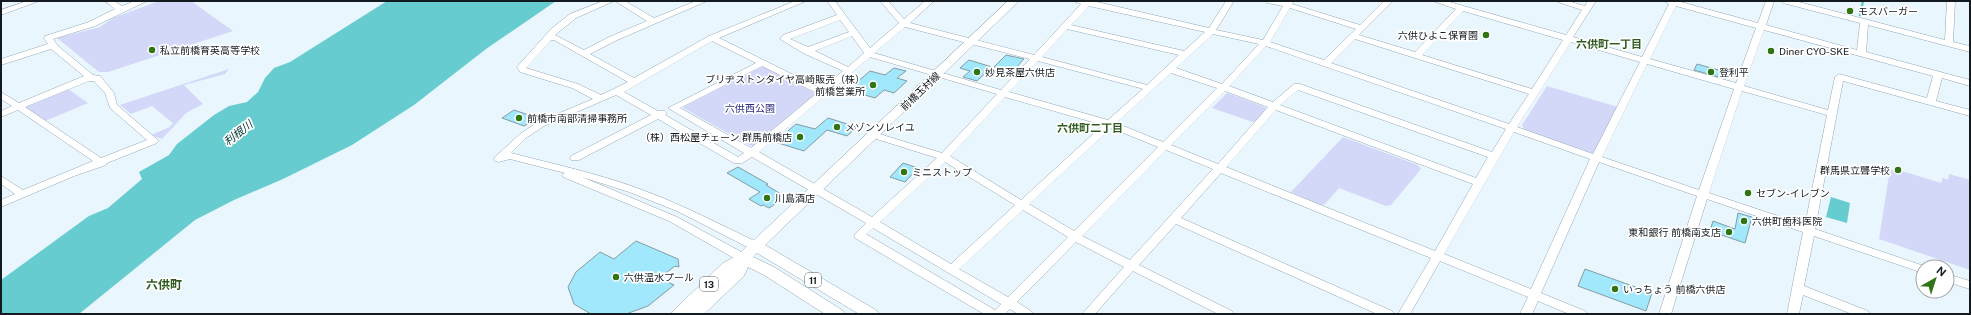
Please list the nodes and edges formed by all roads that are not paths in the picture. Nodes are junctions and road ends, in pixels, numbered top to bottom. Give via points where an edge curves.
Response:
1 (35, 1) edge
2 (109, 1) edge
3 (143, 1) edge
4 (610, 1) edge
5 (619, 1) edge
6 (703, 1) edge
7 (802, 1) edge
8 (831, 1) edge
9 (884, 1) edge
10 (930, 1) edge
11 (1014, 1) edge
12 (1230, 1) edge
13 (1270, 1) edge
14 (1389, 1) edge
15 (1437, 1) edge
16 (1559, 1) edge
17 (1592, 1) edge
18 (1770, 1) edge
19 (1786, 1) edge
20 (1951, 1) edge
21 (1084, 2) edge
22 (1670, 2) edge
23 (1289, 3) edge
24 (121, 9) junction
25 (1460, 9) junction
26 (1587, 9) junction
27 (1, 13) edge
28 (842, 16) junction
29 (1864, 21) junction
30 (654, 22) junction
31 (904, 24) junction
32 (1065, 26) junction
33 (1760, 26) junction
34 (1361, 28) junction
35 (1211, 30) junction
36 (853, 33) junction
37 (1353, 36) junction
38 (550, 37) junction
39 (712, 38) junction
40 (1568, 39) junction
41 (971, 42) junction
42 (1265, 43) junction
43 (1949, 44) junction
44 (54, 46) junction
45 (1970, 49) edge
46 (806, 51) junction
47 (869, 53) junction
48 (583, 54) junction
49 (1184, 54) junction
50 (1861, 54) junction
51 (1416, 55) junction
52 (1035, 58) junction
53 (1645, 61) junction
54 (1, 62) edge
55 (762, 63) junction
56 (1326, 63) junction
57 (1169, 69) junction
58 (849, 71) junction
59 (937, 74) junction
60 (1938, 74) junction
61 (88, 78) junction
62 (634, 82) junction
63 (1970, 83) edge
64 (1143, 86) dead end
65 (1222, 87) junction
66 (1739, 88) junction
67 (617, 92) junction
68 (1533, 92) junction
69 (824, 93) junction
70 (1004, 94) junction
71 (1, 96) edge
72 (601, 99) junction
73 (1931, 102) junction
74 (1274, 106) junction
75 (18, 107) junction
76 (673, 108) junction
77 (1, 114) edge
78 (1833, 114) junction
79 (1970, 114) edge
80 (658, 115) junction
81 (1110, 124) junction
82 (1512, 128) junction
83 (873, 135) junction
84 (1164, 146) junction
85 (752, 153) junction
86 (1494, 156) junction
87 (944, 157) junction
88 (575, 158) dead end
89 (1596, 158) junction
90 (499, 159) junction
91 (102, 163) junction
92 (1221, 167) junction
93 (1, 179) edge
94 (1478, 183) junction
95 (815, 189) junction
96 (23, 194) junction
97 (1702, 194) junction
98 (1, 204) edge
99 (1021, 204) junction
100 (1174, 219) junction
101 (872, 224) junction
102 (1810, 231) junction
103 (1075, 237) junction
104 (755, 246) junction
105 (1437, 255) junction
106 (743, 258) junction
107 (1915, 266) edge
108 (1132, 267) junction
109 (951, 270) junction
110 (1955, 281) edge
111 (1970, 286) edge
112 (1797, 288) junction
113 (1535, 295) junction
114 (1009, 304) junction
115 (678, 314) edge
116 (694, 314) edge
117 (837, 314) edge
118 (871, 314) edge
119 (993, 314) edge
120 (998, 314) edge
121 (1027, 314) edge
122 (1088, 314) edge
123 (1228, 314) edge
124 (1388, 314) edge
125 (1404, 314) edge
126 (1526, 314) edge
127 (1581, 314) edge
128 (1665, 314) edge
129 (1793, 314) edge
130 (1864, 314) edge

1 - 27 street
2 - 24 street
3 - 24 street
4 - 38 street via 573,16
5 - 30 street
6 - 30 street
7 - 39 street
8 - 28 street
9 - 31 street
10 - 31 street
11 - 41 main road, 前橋玉村線
12 - 35 street
13 - 23 street
14 - 34 street
15 - 25 street
16 - 26 street
17 - 26 street
18 - 33 street
19 - 29 street
20 - 43 street
21 - 32 street
21 - 35 street
22 - 33 street
22 - 53 street
23 - 34 street
23 - 42 street
24 - 44 street via 92,24 48,38
25 - 40 street
25 - 51 street
26 - 40 street
28 - 36 street
28 - 46 street via 784,38 785,41
29 - 43 street
29 - 50 street
30 - 48 street
31 - 41 street
31 - 47 street
32 - 49 street
32 - 52 street
33 - 50 street
33 - 66 street
34 - 37 street
35 - 42 street
35 - 49 street
36 - 46 street
36 - 47 street
37 - 51 street
37 - 56 street
38 - 48 street
38 - 72 street via 522,69 575,86
39 - 55 street
39 - 62 street
40 - 53 street
40 - 68 street
41 - 52 street
41 - 59 main road, 前橋玉村線
42 - 56 street
42 - 65 street
43 - 45 street
44 - 54 street
44 - 61 street via 89,75
46 - 58 street
47 - 58 street
47 - 59 street
48 - 62 street
49 - 57 street
50 - 60 street
51 - 68 street
52 - 64 street
52 - 70 street
53 - 66 street
53 - 89 street
55 - 69 street
55 - 76 street
56 - 82 street
57 - 65 street
57 - 81 street
58 - 69 street
59 - 70 street
59 - 83 main road, 前橋玉村線
60 - 63 street
60 - 73 street
61 - 75 street
61 - 91 street via 97,78 109,93 113,106 154,140
62 - 67 street
65 - 74 street
65 - 84 street
66 - 78 street
66 - 97 street
67 - 72 street
67 - 80 street
68 - 82 street
69 - 85 street
70 - 81 street
70 - 87 street
71 - 75 street
72 - 90 street via 530,131
73 - 78 street via 1839,77
73 - 79 street
74 - 86 street via 1297,86
74 - 92 street
74 - 94 street
75 - 77 street
75 - 91 street
76 - 80 street
76 - 85 street
78 - 102 street
80 - 85 street via 738,161
80 - 88 street
81 - 84 street
81 - 99 street
82 - 86 street
82 - 89 street
83 - 87 street
83 - 95 main road, 前橋玉村線
84 - 92 street
84 - 103 street
85 - 95 street
86 - 94 street
87 - 99 street
87 - 101 street
89 - 97 street
89 - 113 street
90 - 104 street via 510,156 618,184 681,210
90 - 106 street via 552,171 605,190 691,228
91 - 96 street
92 - 100 street
92 - 105 street
93 - 96 street
94 - 105 street
95 - 101 street
95 - 104 main road, 前橋玉村線
96 - 98 street
97 - 102 street
97 - 128 street
99 - 103 street
99 - 109 street
100 - 108 street
100 - 124 street
101 - 109 street
101 - 119 street via 859,235
102 - 107 street
102 - 112 street
103 - 108 street
103 - 114 street
104 - 106 main road, 前橋玉村線
104 - 118 main road, 11
105 - 113 street
105 - 125 street
106 - 115 main road, 13 via 728,266
106 - 116 main road, 13 via 739,272
106 - 117 main road, 11 via 769,271
108 - 122 street
108 - 123 street
109 - 114 street
110 - 111 street
112 - 129 street
112 - 130 street
113 - 126 street
113 - 127 street
114 - 120 street
114 - 121 street

